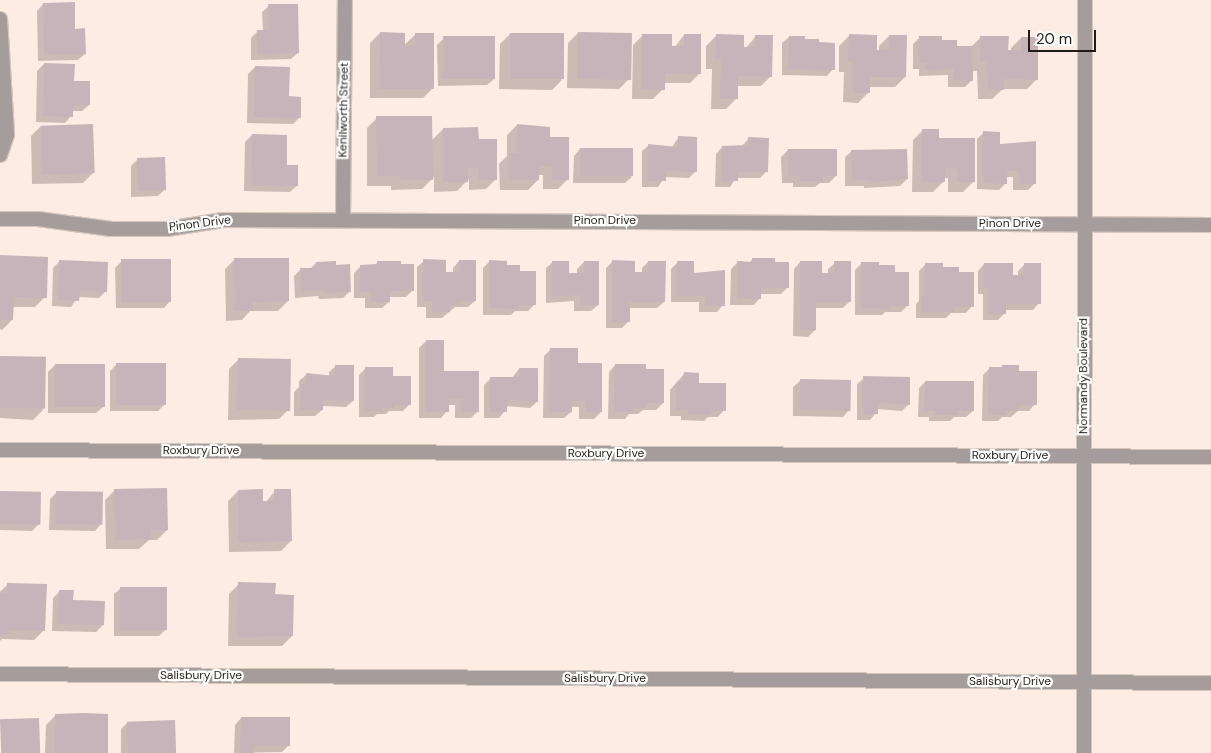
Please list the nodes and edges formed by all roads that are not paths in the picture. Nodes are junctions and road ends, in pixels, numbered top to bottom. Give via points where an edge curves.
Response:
1 (345, 0) edge
2 (1085, 0) edge
3 (0, 19) edge
4 (0, 155) edge
5 (0, 219) edge
6 (343, 220) junction
7 (1083, 224) junction
8 (1211, 225) edge
9 (0, 450) edge
10 (1084, 456) junction
11 (1211, 457) edge
12 (0, 674) edge
13 (1084, 682) junction
14 (1211, 683) edge
15 (1084, 753) edge

1 - 6 street, Kenilworth Street
2 - 7 street, Normandy Boulevard
3 - 4 street via 7,135
5 - 6 street, Pinon Drive via 38,219 111,229 167,229 224,220
6 - 7 street, Pinon Drive
7 - 8 street, Pinon Drive
7 - 10 street, Normandy Boulevard
9 - 10 street, Roxbury Drive
10 - 11 street, Roxbury Drive
10 - 13 street, Normandy Boulevard
12 - 13 street, Salisbury Drive
13 - 14 street, Salisbury Drive
13 - 15 street, Normandy Boulevard

